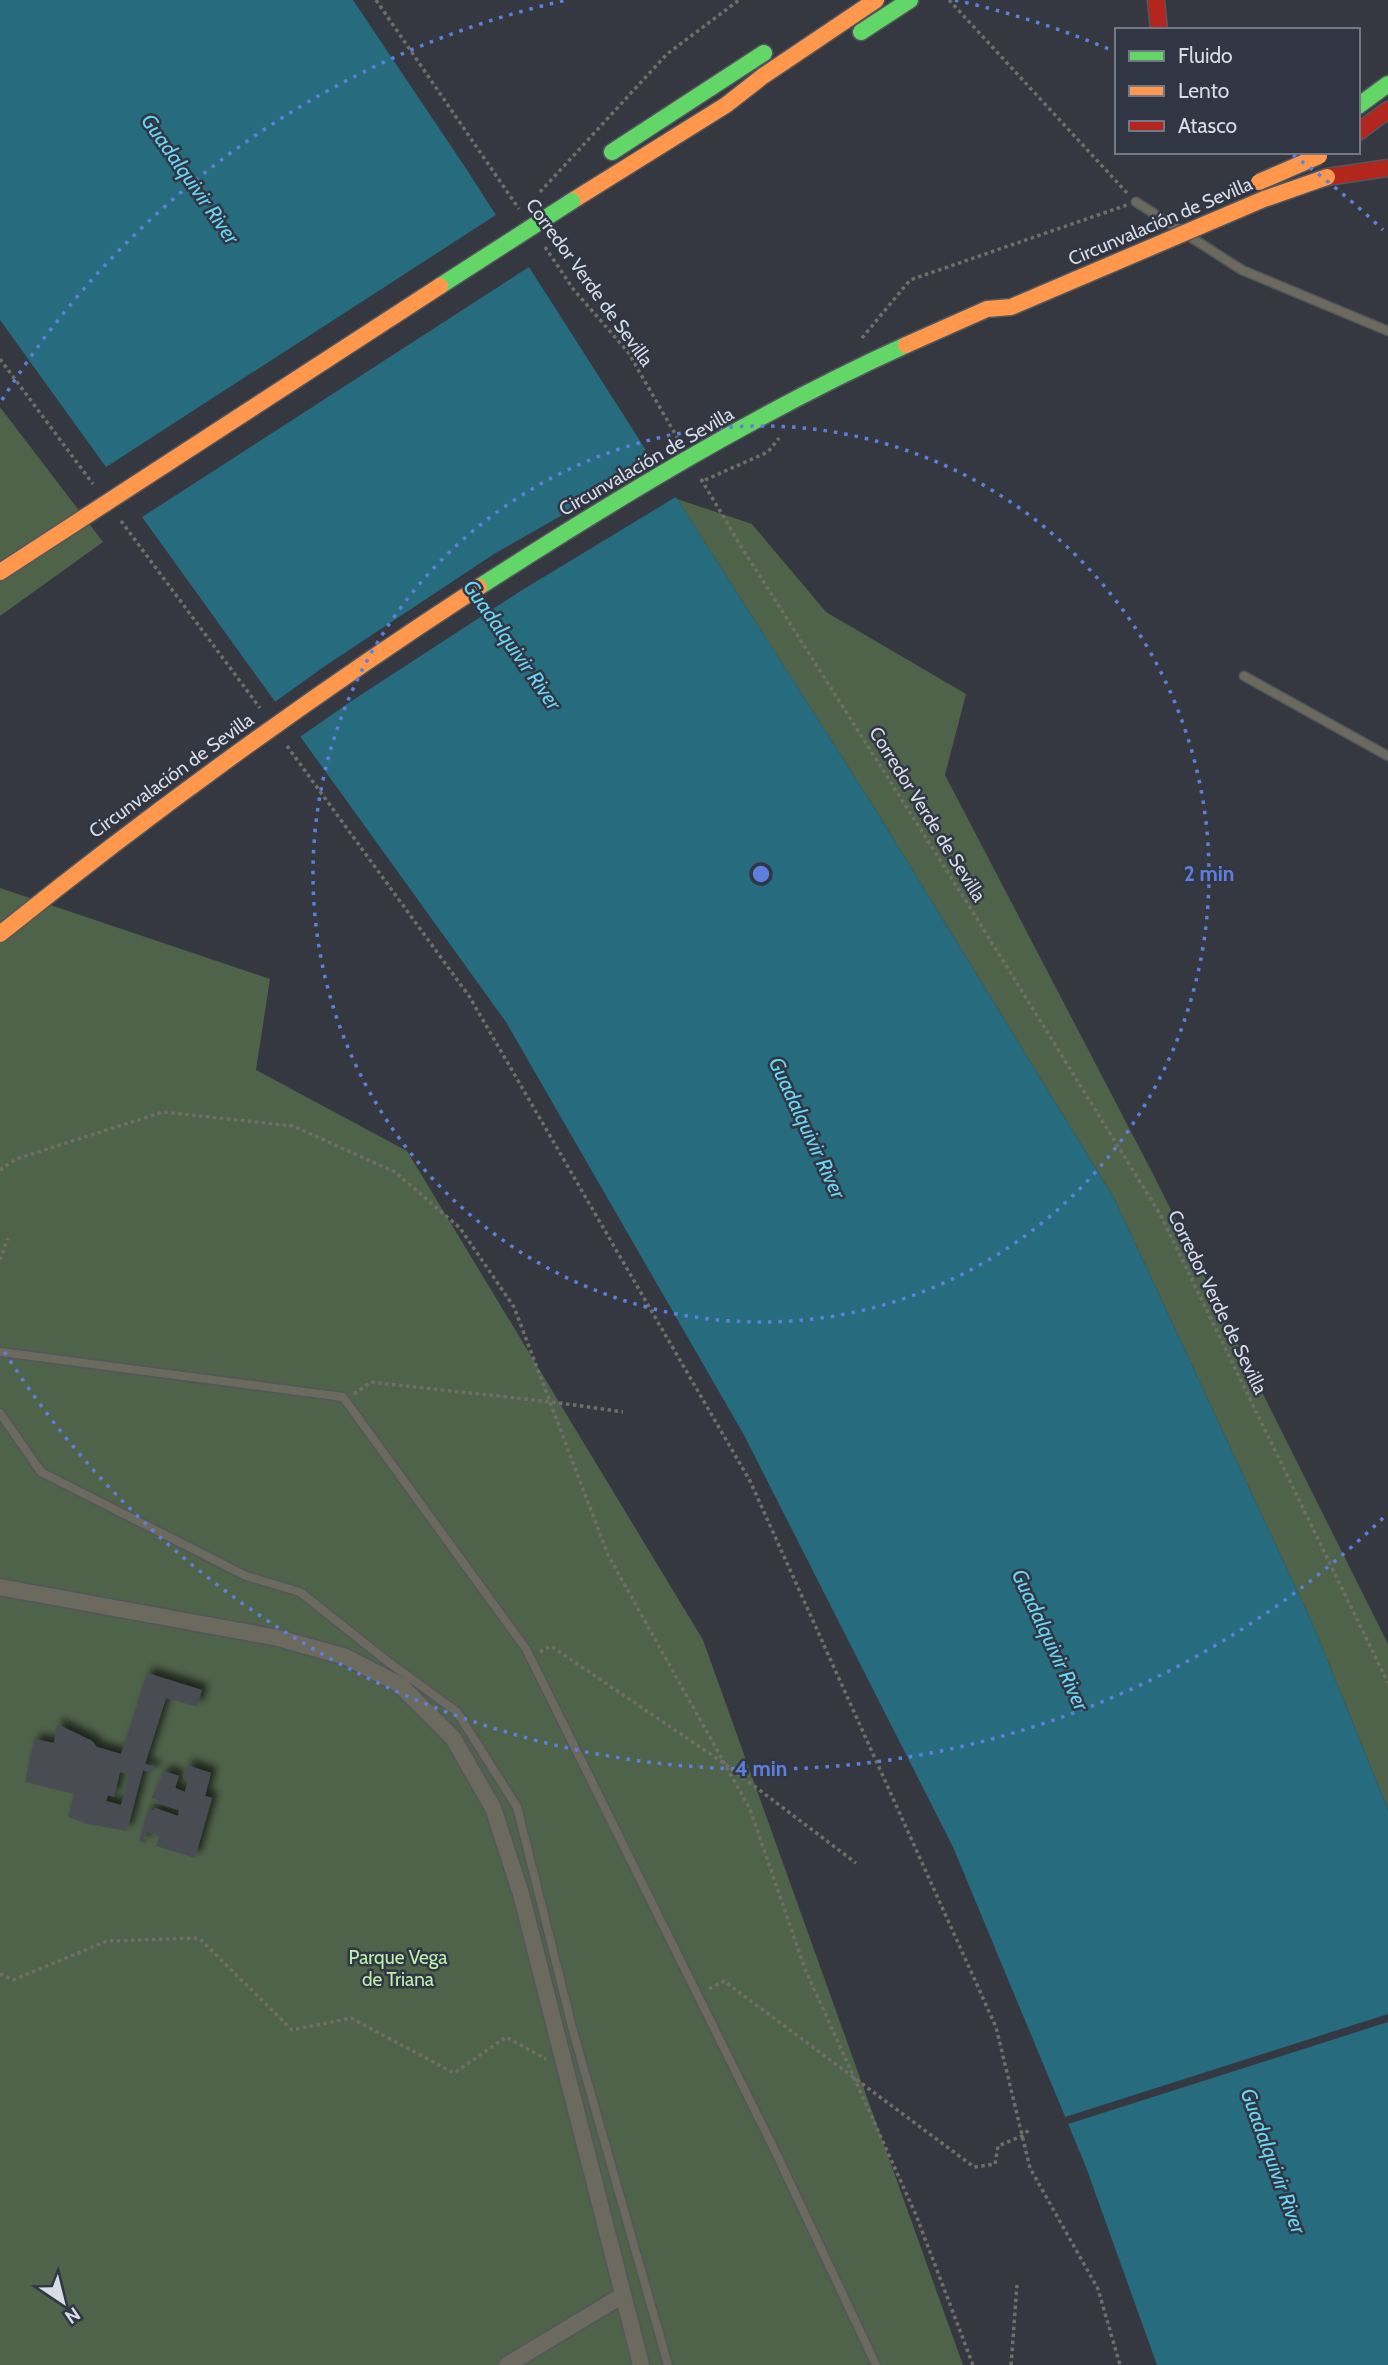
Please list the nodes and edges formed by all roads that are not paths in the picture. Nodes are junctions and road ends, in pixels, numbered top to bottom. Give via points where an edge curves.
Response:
1 (876, 0) edge
2 (910, 0) edge
3 (1156, 0) edge
4 (1159, 28) edge
5 (853, 38) dead end
6 (783, 41) dead end
7 (1388, 83) edge
8 (772, 91) dead end
9 (726, 104) junction
10 (1360, 104) edge
11 (1388, 110) edge
12 (1360, 131) edge
13 (1322, 154) edge
14 (1388, 168) edge
15 (1244, 188) dead end
16 (572, 201) junction
17 (1136, 202) road end
18 (1182, 215) dead end
19 (1144, 232) dead end
20 (1032, 281) dead end
21 (987, 309) junction
22 (1388, 331) edge
23 (0, 572) edge
24 (1244, 676) dead end
25 (1388, 756) edge
26 (0, 934) edge
27 (0, 1352) edge
28 (0, 1413) edge
29 (0, 1587) edge
30 (623, 2294) junction
31 (507, 2365) edge
32 (641, 2365) edge
33 (668, 2365) edge
34 (876, 2365) edge

1 - 9 highway
2 - 5 highway
3 - 4 highway
6 - 16 highway via 607,155
7 - 10 highway
8 - 9 highway
9 - 16 highway
11 - 12 highway
13 - 15 highway, bridge
14 - 21 highway, Circunvalación de Sevilla, bridge via 1327,177 1264,199 1011,307
16 - 23 highway, bridge
17 - 22 lane via 1242,270
18 - 19 highway
20 - 21 highway via 1007,292
21 - 26 highway, Circunvalación de Sevilla, bridge via 858,367 762,418 521,559 248,743
24 - 25 lane
27 - 34 lane via 343,1396 530,1657
28 - 33 lane via 41,1472 246,1577 300,1592 457,1712 517,1807 573,2031
29 - 30 street via 278,1637 346,1657 400,1685 453,1738 493,1808 521,1894
30 - 31 street
30 - 32 street

